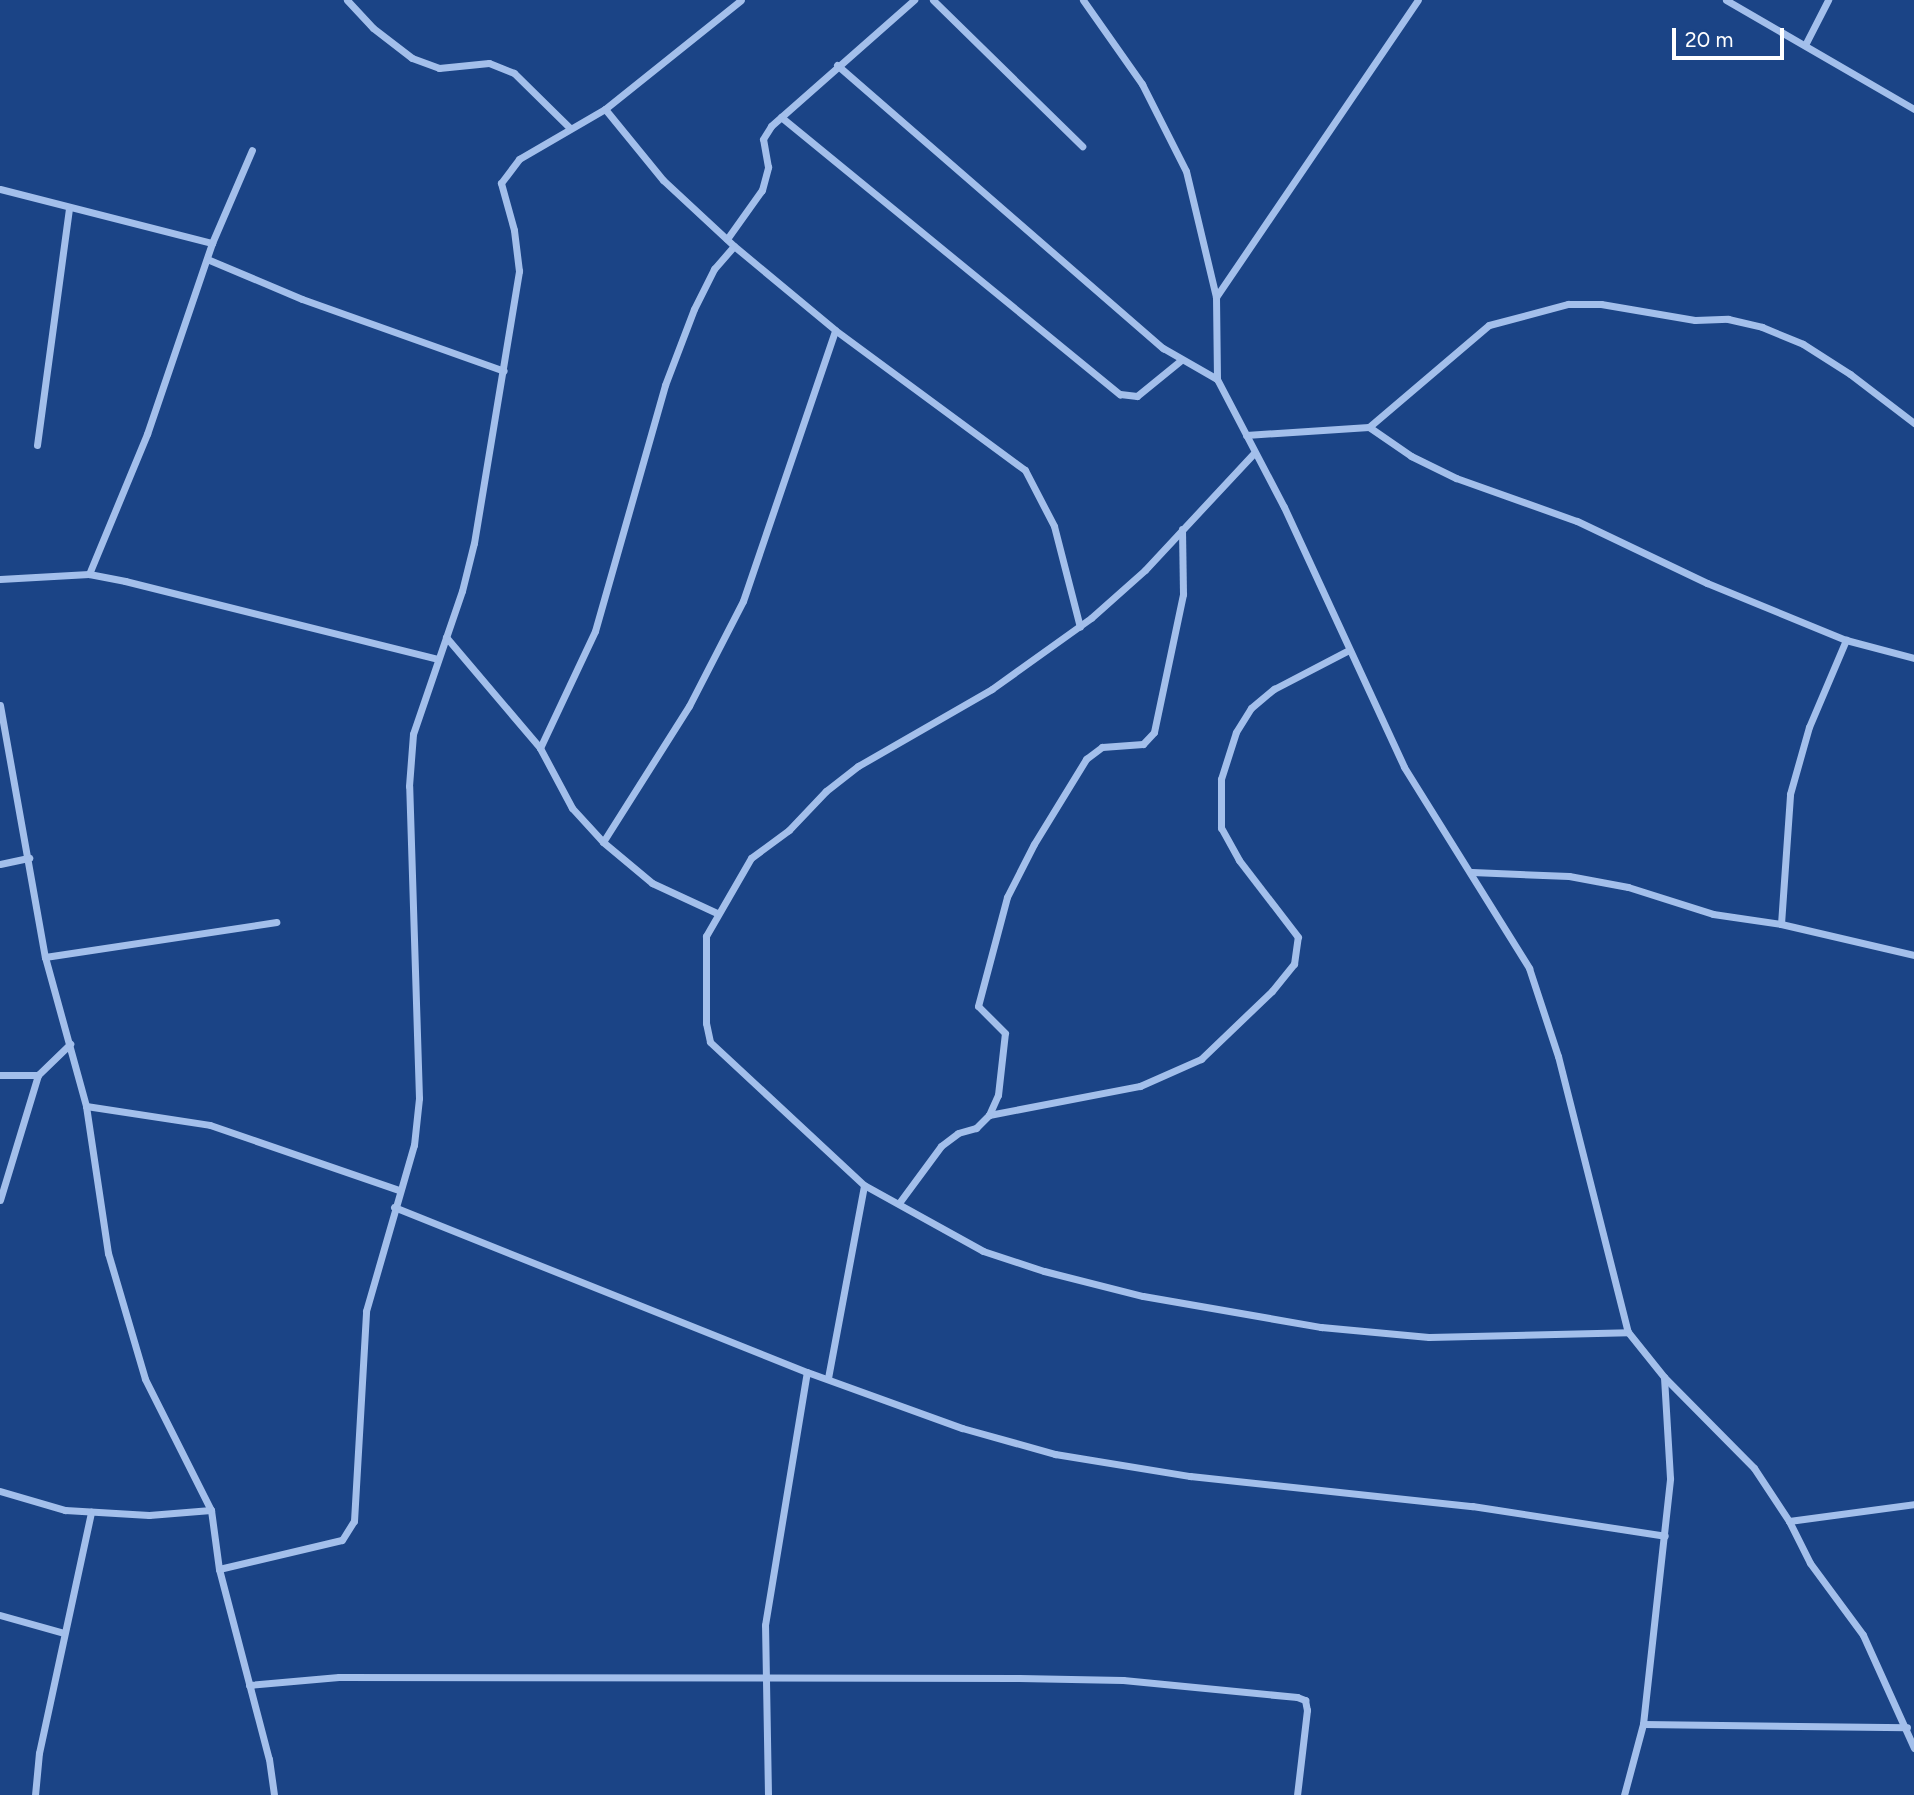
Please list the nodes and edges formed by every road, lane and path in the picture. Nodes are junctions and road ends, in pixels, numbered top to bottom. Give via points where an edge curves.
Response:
1 (347, 0) edge
2 (741, 0) edge
3 (914, 0) edge
4 (933, 0) edge
5 (1083, 0) edge
6 (1418, 0) edge
7 (1726, 0) edge
8 (1828, 0) edge
9 (1805, 45) junction
10 (837, 65) junction
11 (605, 109) junction
12 (1914, 109) edge
13 (780, 117) junction
14 (570, 128) junction
15 (1082, 146) dead end
16 (252, 150) dead end
17 (0, 189) edge
18 (69, 207) junction
19 (726, 239) junction
20 (212, 243) junction
21 (734, 246) junction
22 (207, 258) junction
23 (1216, 297) junction
24 (835, 330) junction
25 (1180, 361) junction
26 (504, 371) junction
27 (1217, 379) junction
28 (1914, 424) edge
29 (1369, 427) junction
30 (1245, 435) junction
31 (37, 445) dead end
32 (1254, 453) junction
33 (1182, 529) junction
34 (89, 574) junction
35 (0, 579) edge
36 (1080, 627) junction
37 (446, 637) junction
38 (1846, 640) junction
39 (1347, 651) junction
40 (1914, 658) edge
41 (437, 659) junction
42 (0, 705) edge
43 (540, 748) junction
44 (4, 751) edge
45 (603, 842) junction
46 (29, 858) junction
47 (0, 864) edge
48 (1472, 872) junction
49 (717, 913) junction
50 (276, 922) dead end
51 (1781, 924) junction
52 (1914, 955) edge
53 (46, 957) junction
54 (70, 1044) junction
55 (0, 1075) edge
56 (38, 1075) junction
57 (86, 1106) junction
58 (989, 1115) junction
59 (864, 1185) junction
60 (400, 1190) junction
61 (1, 1195) edge
62 (898, 1203) junction
63 (394, 1208) junction
64 (1628, 1332) junction
65 (807, 1372) junction
66 (1664, 1377) junction
67 (828, 1378) junction
68 (0, 1491) edge
69 (1914, 1504) edge
70 (211, 1510) junction
71 (91, 1512) junction
72 (1790, 1521) junction
73 (1665, 1536) junction
74 (219, 1569) junction
75 (0, 1615) edge
76 (64, 1633) junction
77 (766, 1678) junction
78 (249, 1685) junction
79 (1643, 1724) junction
80 (1906, 1727) junction
81 (1914, 1748) edge
82 (35, 1795) edge
83 (274, 1795) edge
84 (768, 1795) edge
85 (1297, 1795) edge
86 (1623, 1795) edge

1 - 14 street via 373,28 412,58 439,68 489,63 514,74
2 - 11 street
3 - 10 street
4 - 15 street
5 - 23 street via 1142,84 1186,170
6 - 23 street
7 - 9 street
8 - 9 street
9 - 12 street
10 - 13 street
10 - 25 street
11 - 14 street
11 - 19 street via 663,180
13 - 19 street via 763,139 768,167 762,190
13 - 25 street via 1121,394 1137,396
14 - 26 street via 519,159 501,183 519,254
16 - 20 street
17 - 18 street
18 - 20 street
18 - 31 street
19 - 21 street
20 - 22 street
21 - 24 street
21 - 43 street via 714,269 694,309 665,385 594,631
22 - 26 street via 302,299
22 - 34 street via 147,434
23 - 27 street
24 - 36 street via 1030,476 1054,526
24 - 45 street via 743,601 689,706
25 - 27 street
26 - 37 street via 474,543
27 - 30 street
28 - 29 street via 1838,366 1803,344 1762,327 1728,319 1695,320 1601,304 1568,304 1489,325
29 - 30 street
29 - 38 street via 1410,456 1456,478 1577,521 1707,583
30 - 32 street
32 - 33 street
32 - 39 street via 1284,507
33 - 36 street via 1145,570
33 - 58 street via 1183,594 1154,732 1143,744 1102,747 1086,759 1052,811 1007,897 978,1006 1006,1038 1005,1065
34 - 35 street
34 - 41 street
36 - 49 street via 992,689 858,766 826,791 789,830 751,858
37 - 41 street
37 - 43 street
38 - 40 street
38 - 51 street via 1796,769 1786,832
39 - 48 street via 1404,767
39 - 58 street via 1274,690 1251,708 1236,732 1221,779 1221,828 1239,860 1298,937 1294,964 1200,1059 1140,1086
41 - 60 street via 413,734 409,786 419,1098 414,1145
42 - 44 street
43 - 45 street via 572,808
44 - 46 street
45 - 49 street via 652,883
46 - 47 street
46 - 53 street
48 - 51 street via 1569,876 1628,887 1713,914
48 - 64 street via 1529,968 1558,1056
49 - 59 street via 706,936 710,1042
50 - 53 street
51 - 52 street
53 - 54 street
54 - 56 street
54 - 57 street
55 - 56 street
56 - 61 street
57 - 60 street via 210,1125
57 - 70 street via 108,1253 126,1318 145,1379
58 - 62 street via 976,1128 958,1133 941,1146
59 - 62 street
59 - 67 street
60 - 63 street
62 - 64 street via 983,1251 1157,1299 1321,1327 1429,1337
63 - 65 street
63 - 74 street via 366,1311 360,1457 349,1531 342,1540 328,1545
64 - 66 street
65 - 67 street
65 - 77 street via 767,1604
66 - 72 street via 1754,1468
66 - 73 street via 1670,1478
67 - 73 street via 962,1428 1055,1454 1190,1476 1472,1506
68 - 71 street via 65,1510
69 - 72 street
70 - 71 street via 149,1516
70 - 74 street
71 - 76 street
72 - 80 street via 1811,1563 1863,1635
73 - 79 street
74 - 78 street
75 - 76 street
76 - 82 street
77 - 78 street via 339,1677
77 - 84 street
77 - 85 street via 1123,1680 1297,1697 1307,1705
78 - 83 street
79 - 80 street
79 - 86 street
80 - 81 street

